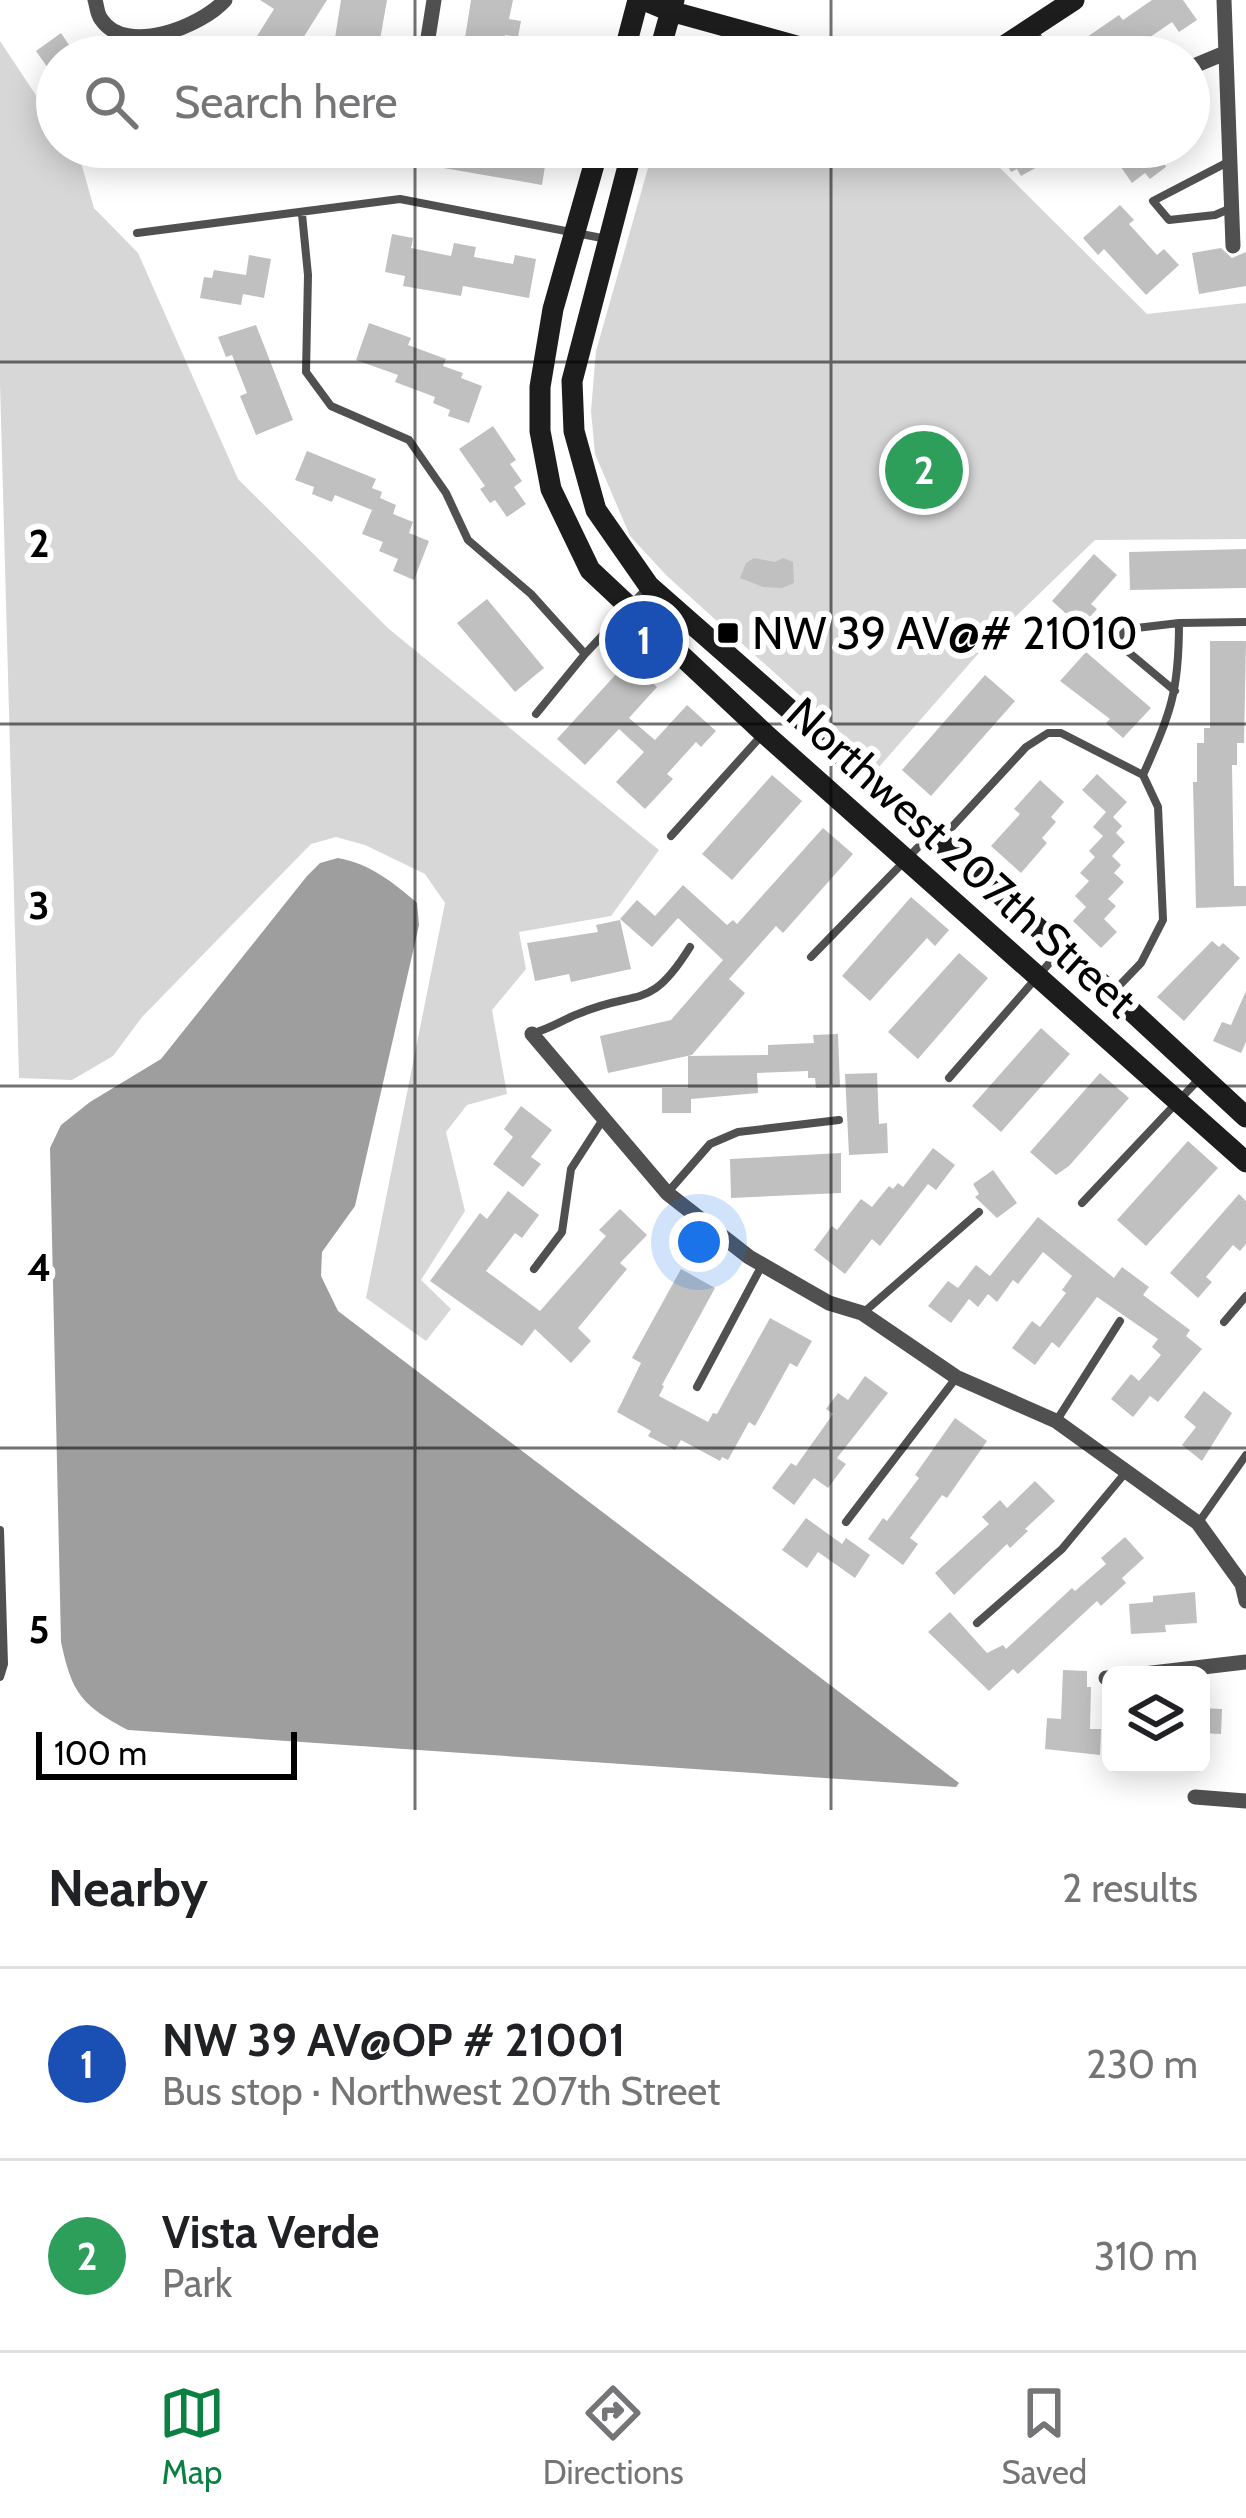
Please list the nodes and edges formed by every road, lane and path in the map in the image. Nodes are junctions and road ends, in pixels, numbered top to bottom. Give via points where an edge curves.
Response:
1 (95, 0) edge
2 (434, 0) edge
3 (641, 0) edge
4 (1073, 0) edge
5 (1224, 0) edge
6 (219, 2) edge
7 (672, 6) edge
8 (1031, 31) junction
9 (428, 36) edge
10 (629, 36) edge
11 (664, 36) edge
12 (769, 36) edge
13 (1023, 36) edge
14 (1034, 36) edge
15 (1225, 53) junction
16 (1210, 59) edge
17 (1229, 161) junction
18 (592, 168) edge
19 (628, 168) edge
20 (1232, 207) junction
21 (302, 214) junction
22 (137, 233) dead end
23 (575, 233) junction
24 (609, 239) junction
25 (1234, 246) dead end
26 (649, 586) junction
27 (628, 609) junction
28 (1179, 622) junction
29 (1246, 622) edge
30 (585, 654) junction
31 (1176, 692) junction
32 (536, 714) dead end
33 (764, 733) junction
34 (1143, 775) junction
35 (929, 835) junction
36 (671, 836) dead end
37 (906, 859) junction
38 (690, 947) dead end
39 (1060, 950) junction
40 (811, 957) dead end
41 (1037, 977) junction
42 (1112, 993) junction
43 (532, 1034) joint
44 (1201, 1077) junction
45 (949, 1078) dead end
46 (1178, 1101) junction
47 (1246, 1117) edge
48 (603, 1120) junction
49 (839, 1120) dead end
50 (1246, 1162) edge
51 (667, 1193) junction
52 (1082, 1203) dead end
53 (980, 1212) dead end
54 (763, 1265) junction
55 (534, 1269) dead end
56 (1246, 1296) edge
57 (862, 1313) junction
58 (1120, 1321) dead end
59 (1223, 1322) dead end
60 (956, 1377) junction
61 (697, 1388) dead end
62 (1056, 1421) junction
63 (1246, 1455) edge
64 (1126, 1471) junction
65 (846, 1522) dead end
66 (1198, 1523) junction
67 (0, 1530) edge
68 (1246, 1600) edge
69 (977, 1623) dead end
70 (1246, 1662) edge
71 (1210, 1666) edge
72 (0, 1677) edge
73 (1195, 1797) dead end
74 (1246, 1801) edge

1 - 6 street via 101,20 121,35 150,36 196,25
2 - 9 street
3 - 7 street
3 - 10 street
4 - 8 street
5 - 15 street
7 - 11 street
7 - 12 street
8 - 13 street
8 - 14 street
15 - 16 street
15 - 17 street
17 - 20 street
17 - 20 lane via 1153,201 1169,220
18 - 23 street, Northwest 207th Street
19 - 24 street, Northwest 207th Street
20 - 25 street
21 - 22 lane
21 - 23 lane via 400,199
21 - 30 lane via 305,372 331,406 409,440 468,540
23 - 24 lane
23 - 27 street, Northwest 207th Street via 543,353 540,431 568,530 590,570
24 - 26 street, Northwest 207th Street via 572,382 574,431 596,510
26 - 27 lane
26 - 35 street, Northwest 207th Street
27 - 30 lane
27 - 33 street, Northwest 207th Street
28 - 29 lane
28 - 31 lane
28 - 31 lane via 1128,628 1119,637
30 - 32 lane
31 - 34 lane
33 - 36 lane
33 - 37 street, Northwest 207th Street
34 - 35 lane via 1048,733 952,827
34 - 42 lane via 1159,807 1162,920 1142,963
35 - 37 lane
35 - 39 street, Northwest 207th Street
37 - 40 lane
37 - 41 street, Northwest 207th Street
38 - 43 lane via 650,994
39 - 41 lane
39 - 42 street, Northwest 207th Street
41 - 45 lane
41 - 46 street, Northwest 207th Street
42 - 44 street, Northwest 207th Street
43 - 48 street
44 - 46 lane
44 - 47 street, Northwest 207th Street
46 - 50 street, Northwest 207th Street
46 - 52 lane
48 - 51 street
48 - 55 lane via 571,1169 562,1232
49 - 51 lane via 738,1132 710,1144
51 - 54 street
53 - 57 lane
54 - 57 street
54 - 61 lane
56 - 59 lane
57 - 60 street
58 - 62 lane
60 - 62 street
60 - 65 lane
62 - 64 street
63 - 66 lane
64 - 66 street
64 - 69 lane via 1061,1549
66 - 68 street
67 - 72 lane
70 - 71 street
73 - 74 street

